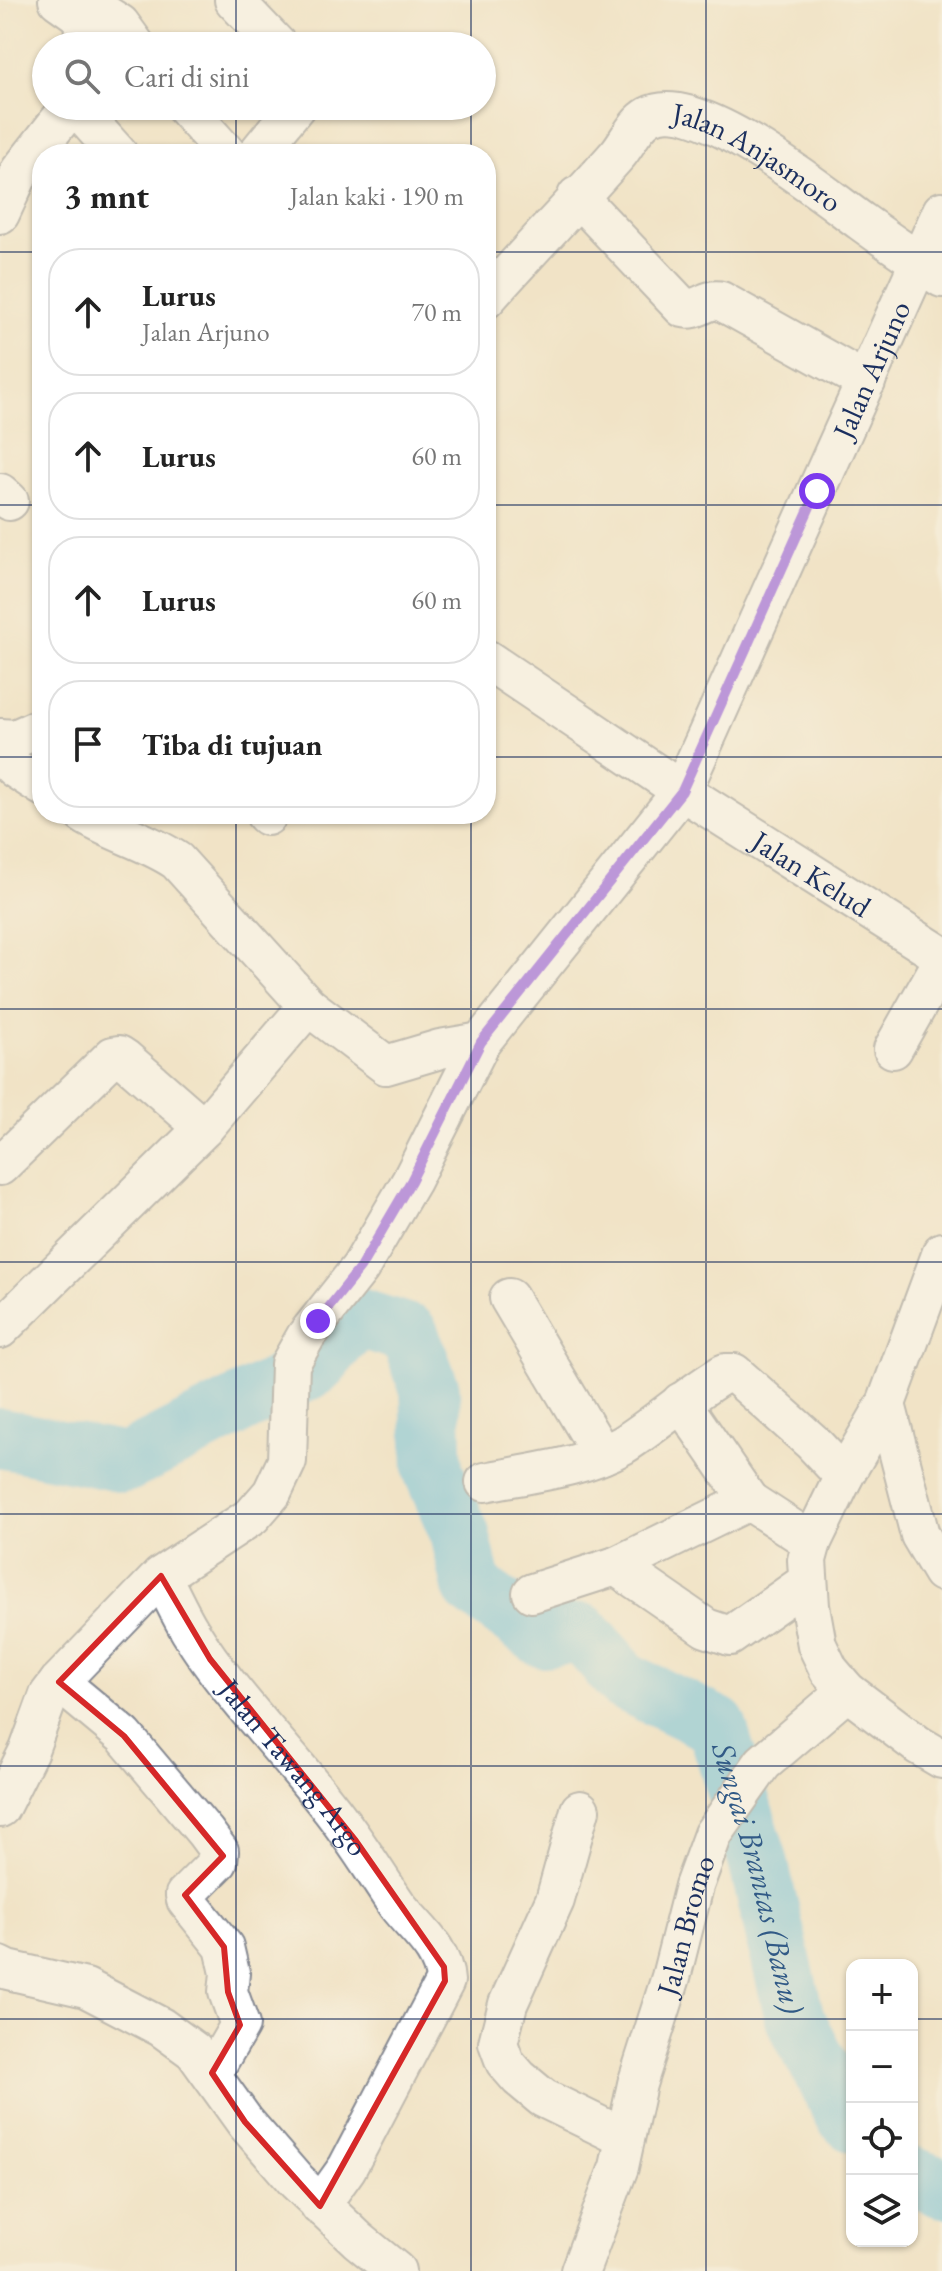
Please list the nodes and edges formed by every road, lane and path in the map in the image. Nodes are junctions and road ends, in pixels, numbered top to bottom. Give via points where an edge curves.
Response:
1 (234, 0) edge
2 (82, 14) edge
3 (126, 32) edge
4 (265, 32) edge
5 (57, 120) edge
6 (86, 120) edge
7 (197, 120) edge
8 (285, 120) edge
9 (109, 144) edge
10 (218, 144) edge
11 (265, 144) edge
12 (10, 162) edge
13 (577, 196) junction
14 (942, 211) edge
15 (0, 214) edge
16 (931, 270) edge
17 (496, 288) edge
18 (866, 382) junction
19 (496, 666) edge
20 (32, 731) edge
21 (0, 738) edge
22 (0, 753) edge
23 (32, 780) edge
24 (682, 791) junction
25 (101, 824) edge
26 (942, 959) edge
27 (308, 1006) junction
28 (481, 1042) junction
29 (893, 1049) dead end
30 (204, 1128) junction
31 (0, 1166) edge
32 (942, 1252) edge
33 (509, 1298) dead end
34 (0, 1329) edge
35 (681, 1402) junction
36 (886, 1404) junction
37 (602, 1455) junction
38 (844, 1476) junction
39 (485, 1482) dead end
40 (749, 1501) junction
41 (812, 1542) junction
42 (616, 1566) junction
43 (942, 1572) edge
44 (161, 1576) junction
45 (807, 1582) junction
46 (532, 1593) dead end
47 (59, 1682) junction
48 (847, 1691) junction
49 (942, 1759) edge
50 (0, 1808) edge
51 (580, 1810) dead end
52 (0, 1966) edge
53 (212, 2073) junction
54 (625, 2138) junction
55 (320, 2206) junction
56 (396, 2271) edge
57 (580, 2271) edge

1 - 4 street
2 - 3 street via 120,24
5 - 12 street
6 - 9 street
7 - 10 street
8 - 11 street
12 - 15 street
13 - 16 street, Jalan Anjasmoro via 651,115 693,117 764,151
13 - 17 street, Jalan Anjasmoro
13 - 18 street via 683,308 721,301
14 - 16 street, Jalan Arjuno
16 - 18 street, Jalan Arjuno
18 - 24 street, Jalan Arjuno
19 - 24 street, Jalan Kelud
20 - 21 street
22 - 23 street
24 - 26 street, Jalan Kelud
24 - 28 street, Jalan Arjuno
25 - 27 street via 177,861
26 - 29 street
27 - 28 street via 386,1065
27 - 30 street
28 - 44 street, Jalan Arjuno via 367,1256 290,1364 287,1461 272,1493 252,1516
30 - 31 street via 125,1059 113,1056
30 - 34 street
32 - 36 street
33 - 37 street
35 - 37 street
35 - 38 street via 725,1373 734,1373
35 - 40 street
36 - 38 street
36 - 43 street via 920,1535
37 - 39 street
38 - 41 street
40 - 41 street
40 - 42 street
41 - 45 street
42 - 45 street via 706,1628 730,1636
42 - 46 street
44 - 47 street
44 - 55 street, Jalan Tawang Argo via 217,1669 349,1831 444,1967 445,1981 347,2168
45 - 48 street via 817,1645
47 - 50 street
47 - 53 street via 124,1736 219,1851 218,1862 185,1895 224,1947 228,1992 240,2025
48 - 49 street
48 - 54 street, Jalan Bromo via 763,1763 713,1834
51 - 54 street via 555,1900 508,2004 498,2043 505,2062 543,2098
52 - 53 street via 86,1988 120,2004 194,2051
53 - 55 street via 245,2122
54 - 57 street, Jalan Bromo
55 - 56 street

